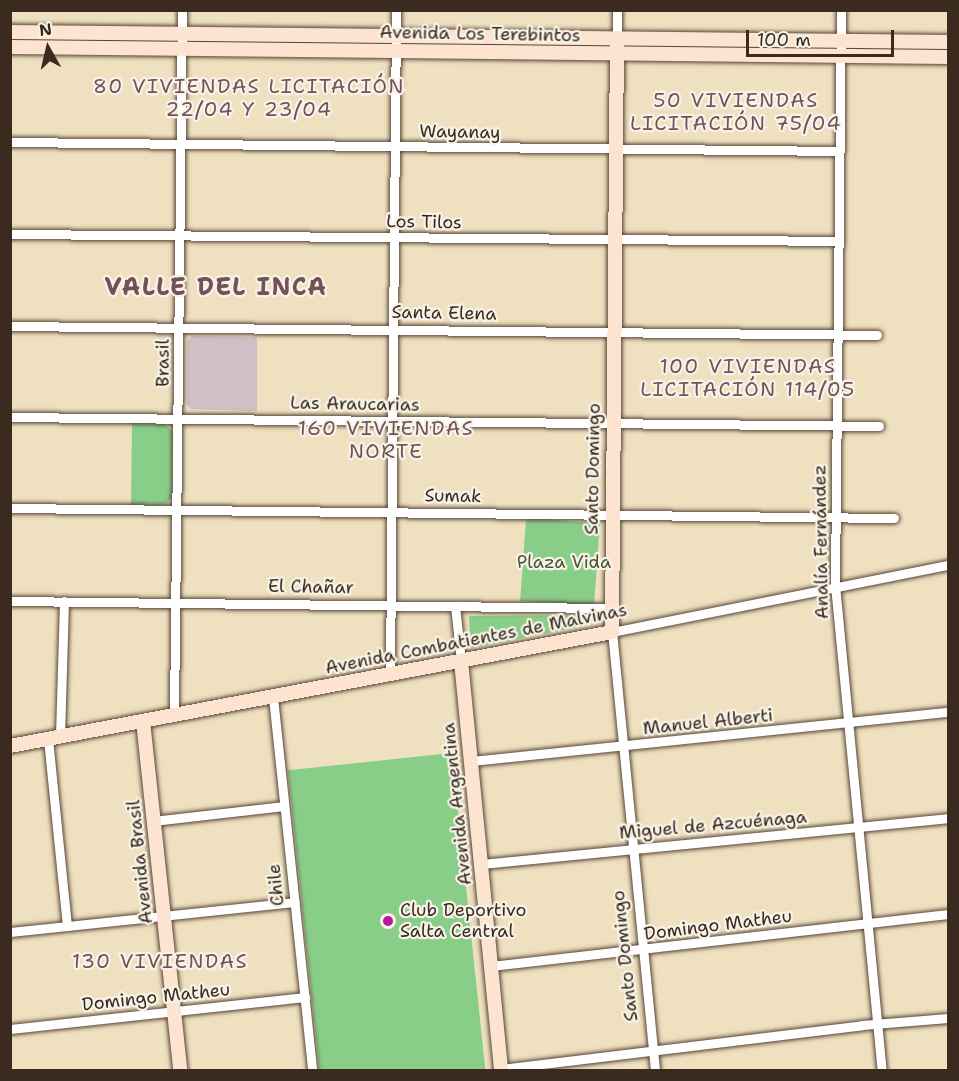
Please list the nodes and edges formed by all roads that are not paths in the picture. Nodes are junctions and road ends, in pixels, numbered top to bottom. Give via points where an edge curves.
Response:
1 (182, 10) edge
2 (396, 10) edge
3 (617, 10) edge
4 (841, 10) edge
5 (10, 32) edge
6 (182, 34) junction
7 (395, 36) junction
8 (617, 38) junction
9 (840, 40) junction
10 (948, 42) edge
11 (10, 47) edge
12 (182, 49) junction
13 (395, 51) junction
14 (617, 54) junction
15 (839, 56) junction
16 (948, 57) edge
17 (10, 142) edge
18 (181, 143) junction
19 (394, 148) junction
20 (614, 150) junction
21 (838, 151) junction
22 (10, 234) edge
23 (181, 236) junction
24 (394, 238) junction
25 (613, 240) junction
26 (837, 241) junction
27 (10, 326) edge
28 (180, 329) junction
29 (393, 329) junction
30 (612, 332) junction
31 (837, 334) junction
32 (878, 334) dead end
33 (10, 417) edge
34 (179, 419) junction
35 (392, 421) junction
36 (612, 423) junction
37 (836, 426) junction
38 (879, 426) dead end
39 (10, 508) edge
40 (177, 510) junction
41 (391, 512) junction
42 (610, 515) junction
43 (835, 517) junction
44 (894, 518) dead end
45 (948, 565) edge
46 (835, 585) junction
47 (10, 601) edge
48 (64, 601) junction
49 (176, 602) junction
50 (389, 605) junction
51 (455, 606) junction
52 (611, 608) junction
53 (612, 632) junction
54 (461, 661) junction
55 (390, 674) junction
56 (273, 697) junction
57 (948, 712) edge
58 (174, 715) junction
59 (143, 721) junction
60 (848, 724) junction
61 (54, 738) junction
62 (10, 746) edge
63 (622, 748) junction
64 (471, 761) junction
65 (284, 806) junction
66 (948, 818) edge
67 (153, 821) junction
68 (858, 828) junction
69 (632, 849) junction
70 (481, 864) junction
71 (294, 902) junction
72 (948, 914) edge
73 (164, 916) junction
74 (868, 923) junction
75 (67, 926) junction
76 (10, 932) edge
77 (642, 951) junction
78 (491, 966) junction
79 (304, 997) junction
80 (174, 1011) junction
81 (948, 1018) edge
82 (878, 1025) junction
83 (10, 1029) edge
84 (653, 1051) junction
85 (501, 1070) edge
86 (180, 1071) edge
87 (312, 1071) edge
88 (655, 1071) edge
89 (882, 1071) edge

1 - 6 street, Brasil
2 - 7 street
3 - 8 street, Santo Domingo
4 - 9 street, Analía Fernández
5 - 6 street, Avenida Los Terebintos
6 - 7 street, Avenida Los Terebintos
6 - 12 street, Brasil
7 - 8 street, Avenida Los Terebintos
7 - 13 street
8 - 9 street, Avenida Los Terebintos
8 - 14 street, Santo Domingo
9 - 10 street, Avenida Los Terebintos
9 - 15 street, Analía Fernández
11 - 12 street, Avenida Los Terebintos
12 - 13 street, Avenida Los Terebintos
12 - 18 street, Brasil
13 - 14 street, Avenida Los Terebintos
13 - 19 street
14 - 15 street, Avenida Los Terebintos
14 - 20 street, Santo Domingo
15 - 16 street, Avenida Los Terebintos
15 - 21 street, Analía Fernández
17 - 18 street, Wayanay
18 - 19 street, Wayanay
18 - 23 street, Brasil
19 - 20 street, Wayanay
19 - 24 street
20 - 21 street, Wayanay
20 - 25 street, Santo Domingo
21 - 26 street, Analía Fernández
22 - 23 street, Los Tilos
23 - 24 street, Los Tilos
23 - 28 street, Brasil
24 - 25 street, Los Tilos
24 - 29 street
25 - 26 street, Los Tilos
25 - 30 street, Santo Domingo
26 - 31 street, Analía Fernández
27 - 28 street, Santa Elena
28 - 29 street, Santa Elena
28 - 34 street, Brasil
29 - 30 street, Santa Elena
29 - 35 street
30 - 31 street, Santa Elena
30 - 36 street, Santo Domingo
31 - 32 street, Santa Elena
31 - 37 street, Analía Fernández
33 - 34 street, Las Araucarias
34 - 35 street, Las Araucarias
34 - 40 street, Brasil
35 - 36 street, Las Araucarias
35 - 41 street
36 - 37 street, Las Araucarias
36 - 42 street, Santo Domingo
37 - 38 street, Las Araucarias
37 - 43 street, Analía Fernández
39 - 40 street, Sumak
40 - 41 street, Sumak
40 - 49 street, Brasil
41 - 42 street, Sumak
41 - 50 street
42 - 43 street, Sumak
42 - 52 street, Santo Domingo
43 - 44 street, Sumak
43 - 46 street, Analía Fernández
45 - 46 street, Avenida Combatientes de Malvinas
46 - 53 street, Avenida Combatientes de Malvinas
46 - 60 street, Analía Fernández
47 - 48 street, El Chañar
48 - 49 street, El Chañar
48 - 61 street
49 - 50 street, El Chañar
49 - 58 street, Brasil
50 - 51 street, El Chañar
50 - 55 street
51 - 52 street, El Chañar
51 - 54 street, Avenida Argentina
52 - 53 street, Santo Domingo
53 - 54 street, Avenida Combatientes de Malvinas
53 - 63 street, Santo Domingo
54 - 55 street, Avenida Combatientes de Malvinas
54 - 64 street, Avenida Argentina
55 - 56 street, Avenida Combatientes de Malvinas
56 - 58 street, Avenida Combatientes de Malvinas
56 - 65 street, Chile
57 - 60 street, Manuel Alberti
58 - 59 street, Avenida Combatientes de Malvinas
59 - 61 street, Avenida Combatientes de Malvinas
59 - 67 street, Avenida Brasil
60 - 63 street, Manuel Alberti
60 - 68 street, Analía Fernández
61 - 62 street, Avenida Combatientes de Malvinas
61 - 75 street
63 - 64 street, Manuel Alberti
63 - 69 street, Santo Domingo
64 - 70 street, Avenida Argentina
65 - 67 street
65 - 71 street, Chile
66 - 68 street, Miguel de Azcuénaga
67 - 73 street, Avenida Brasil
68 - 69 street, Miguel de Azcuénaga
68 - 74 street, Analía Fernández
69 - 70 street, Miguel de Azcuénaga
69 - 77 street, Santo Domingo
70 - 78 street, Avenida Argentina
71 - 73 street
71 - 79 street, Chile
72 - 74 street, Domingo Matheu
73 - 75 street
73 - 80 street, Avenida Brasil
74 - 77 street, Domingo Matheu
74 - 82 street, Analía Fernández
75 - 76 street
77 - 78 street, Domingo Matheu
77 - 84 street, Santo Domingo
78 - 85 street, Avenida Argentina
79 - 80 street, Domingo Matheu
79 - 87 street, Chile
80 - 83 street, Domingo Matheu
80 - 86 street, Avenida Brasil
81 - 82 street
82 - 84 street
82 - 89 street, Analía Fernández
84 - 85 street
84 - 88 street, Santo Domingo

